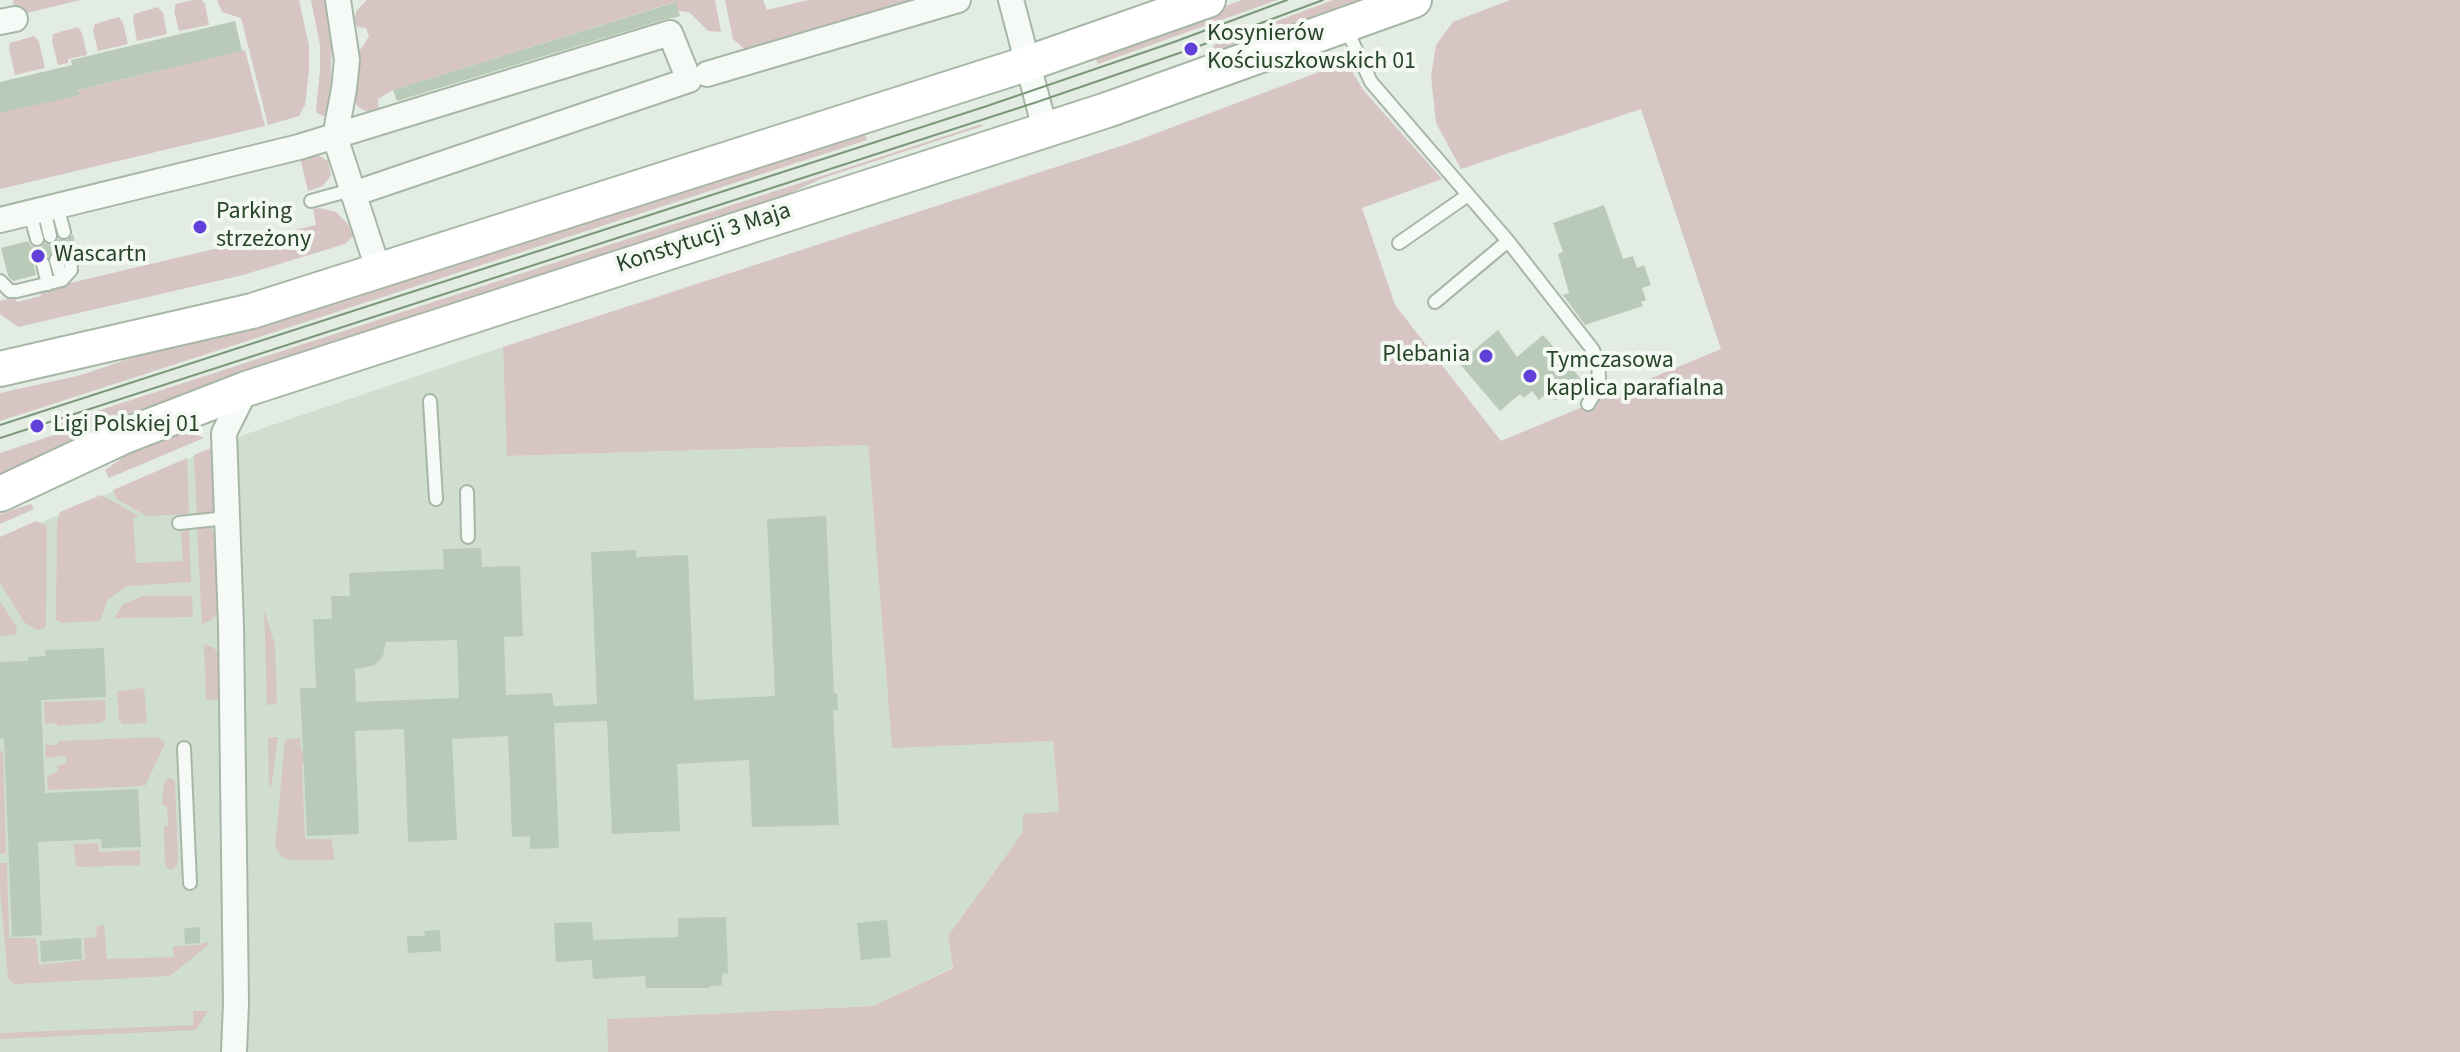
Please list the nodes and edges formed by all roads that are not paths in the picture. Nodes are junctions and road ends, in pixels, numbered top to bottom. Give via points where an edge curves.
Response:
1 (338, 0) edge
2 (958, 0) edge
3 (1011, 0) edge
4 (1208, 0) edge
5 (1414, 0) edge
6 (1345, 26) junction
7 (1026, 64) junction
8 (707, 74) dead end
9 (1045, 129) junction
10 (335, 137) junction
11 (352, 192) junction
12 (1468, 195) junction
13 (311, 201) dead end
14 (44, 209) junction
15 (0, 220) edge
16 (64, 232) dead end
17 (50, 236) dead end
18 (37, 239) dead end
19 (1508, 241) junction
20 (1399, 243) dead end
21 (70, 257) dead end
22 (56, 260) dead end
23 (43, 264) dead end
24 (379, 272) junction
25 (62, 280) junction
26 (0, 281) edge
27 (48, 284) junction
28 (1435, 302) dead end
29 (0, 369) edge
30 (246, 389) junction
31 (430, 401) dead end
32 (1588, 404) dead end
33 (181, 413) junction
34 (224, 433) junction
35 (467, 492) dead end
36 (0, 494) edge
37 (436, 499) dead end
38 (227, 518) junction
39 (179, 523) dead end
40 (468, 537) dead end
41 (184, 748) dead end
42 (190, 883) dead end
43 (234, 1052) edge

1 - 10 street via 347,60
2 - 8 street
3 - 7 street
4 - 7 street
5 - 6 street, Konstytucji 3 Maja
6 - 9 street, Konstytucji 3 Maja
6 - 12 lane via 1371,82
7 - 9 street
7 - 24 street
9 - 30 street, Konstytucji 3 Maja
10 - 11 street
10 - 11 street via 670,33 689,80
10 - 14 street
11 - 13 lane
11 - 24 street
12 - 19 lane
12 - 20 lane
14 - 15 street
14 - 16 lane
14 - 17 lane
14 - 18 lane
19 - 28 lane
19 - 32 lane via 1593,350 1599,377
21 - 25 lane via 71,270
22 - 25 lane
23 - 27 lane
24 - 29 street via 252,311
25 - 27 lane
26 - 27 lane via 10,291
30 - 33 street, Konstytucji 3 Maja
30 - 34 street
31 - 37 lane
33 - 34 street
33 - 36 street, Konstytucji 3 Maja
34 - 38 street
35 - 40 lane
38 - 39 lane
38 - 43 street
41 - 42 lane

